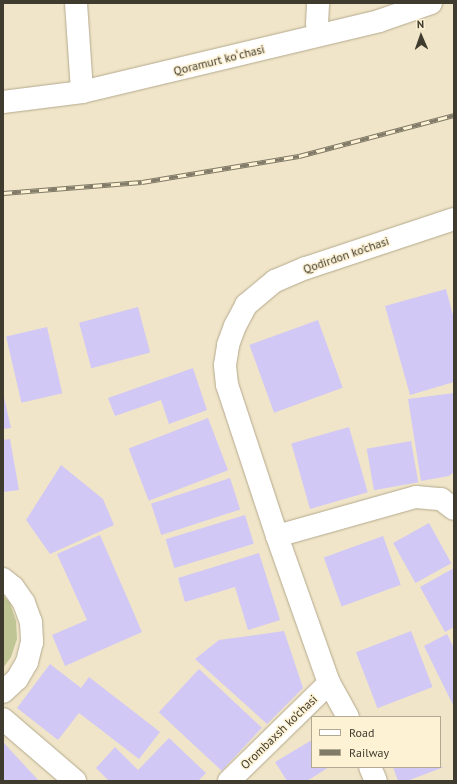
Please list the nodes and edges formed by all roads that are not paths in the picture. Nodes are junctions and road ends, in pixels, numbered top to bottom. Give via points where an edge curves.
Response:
1 (76, 3) edge
2 (396, 3) edge
3 (431, 3) edge
4 (317, 14) edge
5 (82, 87) junction
6 (3, 91) edge
7 (3, 102) edge
8 (454, 219) edge
9 (454, 509) edge
10 (277, 536) junction
11 (3, 579) edge
12 (329, 683) junction
13 (3, 692) edge
14 (347, 716) edge
15 (3, 719) edge
16 (370, 768) edge
17 (75, 781) edge
18 (228, 781) edge
19 (376, 781) edge

1 - 5 street
2 - 4 street, Qoramurt koʻchasi
3 - 5 street, Qoramurt koʻchasi via 379,21
4 - 5 street, Qoramurt koʻchasi
5 - 6 street, Qoramurt koʻchasi
5 - 7 street, Qoramurt koʻchasi
8 - 10 street, Qodirdon ko'chasi via 306,268 275,281 246,305 228,344 225,365 227,385
9 - 10 street via 441,499 416,497
10 - 12 street
11 - 13 street via 13,587 24,603 31,622 32,642 27,662 17,679
12 - 14 street
12 - 18 street, Orombaxsh ko'chasi
15 - 17 street
16 - 19 street

